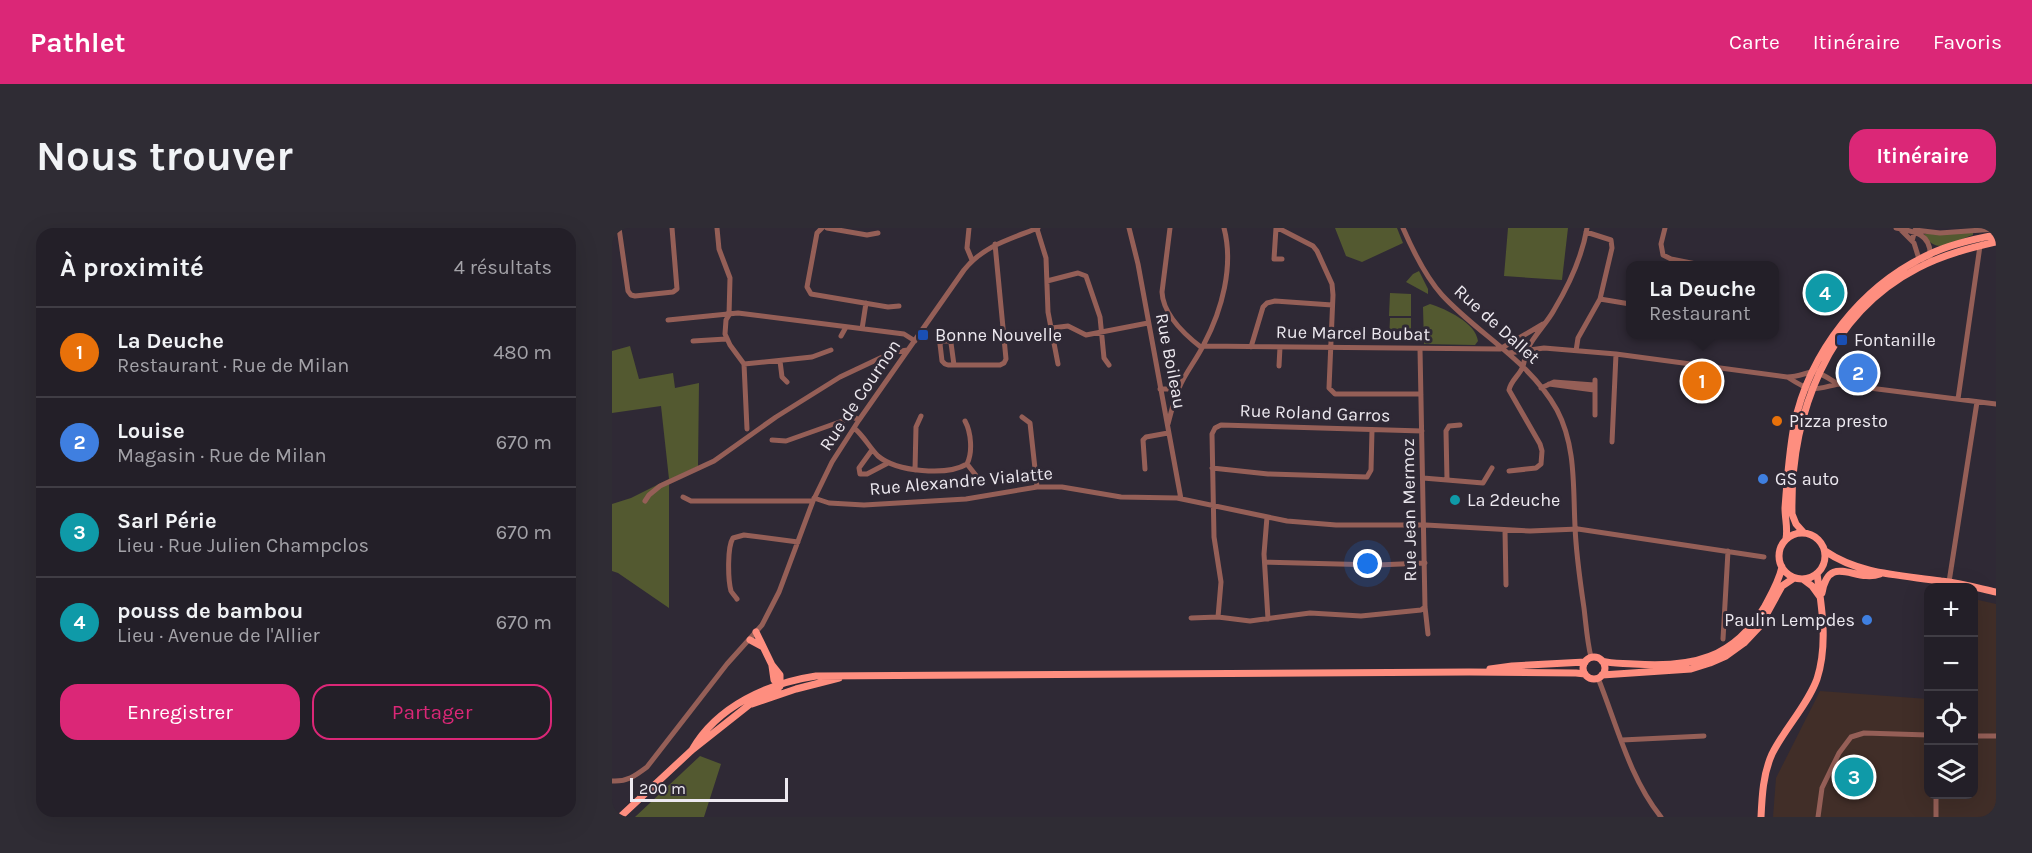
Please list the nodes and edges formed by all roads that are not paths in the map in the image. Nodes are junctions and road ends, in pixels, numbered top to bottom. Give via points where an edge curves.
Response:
1 (619, 228) edge
2 (672, 228) edge
3 (717, 228) edge
4 (822, 228) edge
5 (828, 228) edge
6 (969, 228) edge
7 (1037, 228) edge
8 (1129, 228) edge
9 (1170, 228) edge
10 (1224, 228) edge
11 (1277, 228) edge
12 (1403, 228) edge
13 (1665, 228) edge
14 (1898, 228) edge
15 (1586, 230) edge
16 (1916, 230) junction
17 (878, 233) dead end
18 (1995, 235) edge
19 (1912, 241) junction
20 (995, 244) junction
21 (1980, 246) junction
22 (1996, 247) edge
23 (1931, 253) junction
24 (1282, 259) dead end
25 (972, 260) junction
26 (1919, 260) junction
27 (1681, 261) edge
28 (1929, 262) junction
29 (1047, 281) junction
30 (1600, 299) junction
31 (866, 303) junction
32 (1626, 303) edge
33 (1332, 305) junction
34 (898, 306) dead end
35 (729, 315) junction
36 (668, 320) dead end
37 (1148, 323) junction
38 (1543, 324) junction
39 (846, 327) junction
40 (1052, 328) junction
41 (862, 329) junction
42 (1102, 332) junction
43 (842, 336) dead end
44 (1521, 337) junction
45 (726, 339) junction
46 (693, 341) dead end
47 (915, 341) junction
48 (1530, 346) junction
49 (1203, 347) junction
50 (1251, 347) junction
51 (1280, 347) junction
52 (1501, 347) junction
53 (1330, 348) junction
54 (1420, 349) junction
55 (831, 350) dead end
56 (908, 350) junction
57 (1576, 351) junction
58 (1509, 353) junction
59 (1616, 354) junction
60 (780, 361) junction
61 (744, 364) junction
62 (954, 364) dead end
63 (1058, 364) dead end
64 (1109, 365) dead end
65 (1279, 366) dead end
66 (1523, 366) junction
67 (1815, 373) junction
68 (1787, 377) junction
69 (787, 382) dead end
70 (1838, 384) junction
71 (1179, 386) junction
72 (1541, 387) junction
73 (1160, 389) junction
74 (1808, 389) junction
75 (1421, 394) junction
76 (1958, 399) junction
77 (1163, 402) junction
78 (1977, 402) junction
79 (1173, 403) junction
80 (1996, 405) edge
81 (1594, 415) dead end
82 (921, 417) dead end
83 (1022, 417) dead end
84 (859, 420) junction
85 (965, 421) dead end
86 (1168, 425) junction
87 (1460, 425) dead end
88 (854, 428) junction
89 (747, 429) dead end
90 (1372, 430) junction
91 (1422, 431) junction
92 (1168, 433) junction
93 (772, 440) dead end
94 (1612, 442) dead end
95 (872, 450) junction
96 (888, 463) junction
97 (967, 464) junction
98 (1212, 468) junction
99 (1492, 468) dead end
100 (1146, 469) dead end
101 (915, 470) junction
102 (1509, 471) dead end
103 (978, 478) dead end
104 (1423, 478) junction
105 (1447, 480) junction
106 (1037, 487) junction
107 (683, 497) dead end
108 (1181, 499) junction
109 (814, 500) junction
110 (645, 501) dead end
111 (1789, 502) junction
112 (1214, 506) junction
113 (1268, 517) junction
114 (1424, 525) junction
115 (1575, 529) junction
116 (1505, 530) junction
117 (1804, 533) junction
118 (1786, 539) junction
119 (798, 542) junction
120 (1728, 551) junction
121 (1825, 551) junction
122 (1764, 557) dead end
123 (1265, 562) junction
124 (1843, 562) junction
125 (1425, 563) junction
126 (1824, 566) junction
127 (1782, 567) junction
128 (1881, 573) junction
129 (1817, 574) junction
130 (1794, 578) junction
131 (1804, 580) junction
132 (1949, 582) junction
133 (1506, 585) dead end
134 (1996, 592) edge
135 (737, 599) dead end
136 (1822, 599) junction
137 (1425, 607) junction
138 (1218, 617) junction
139 (1191, 618) dead end
140 (1268, 619) junction
141 (756, 632) junction
142 (1428, 634) dead end
143 (1723, 639) dead end
144 (750, 640) junction
145 (763, 647) junction
146 (1588, 660) junction
147 (1602, 661) junction
148 (1469, 672) junction
149 (1585, 674) junction
150 (1600, 676) junction
151 (780, 689) junction
152 (1924, 735) edge
153 (1704, 736) dead end
154 (1978, 736) edge
155 (1996, 736) edge
156 (1622, 740) junction
157 (692, 750) junction
158 (612, 781) edge
159 (1936, 799) edge
160 (620, 817) edge
161 (1661, 817) edge
162 (1761, 817) edge
163 (1818, 817) edge
164 (1936, 817) edge

1 - 2 street via 628,291 635,296 677,289
3 - 35 street via 719,249 730,278
4 - 31 street via 817,233 809,292
5 - 17 street via 867,235
6 - 25 street via 967,248
7 - 20 street, Rue de Cournon
7 - 29 street via 1046,258
8 - 37 street, Rue Boileau
9 - 49 street via 1162,300 1169,316
10 - 49 street via 1228,248 1226,280
11 - 24 street via 1274,259
11 - 33 street via 1317,251 1333,289
12 - 52 street, Rue de Dallet via 1438,291
13 - 27 street via 1663,255
14 - 16 street
14 - 19 street
15 - 30 street via 1608,238 1612,244
15 - 38 street via 1568,284
16 - 18 street
16 - 19 street
16 - 23 street
18 - 21 main road
18 - 23 main road
19 - 26 street
20 - 25 street, Rue de Cournon
20 - 62 street via 1006,359 1000,365
21 - 22 main road
21 - 28 main road
21 - 76 street
23 - 26 main road
23 - 28 street
25 - 47 street, Rue de Cournon
26 - 28 street
26 - 67 main road via 1866,298 1834,334
28 - 67 main road via 1873,299 1839,337
29 - 40 street
29 - 42 street via 1083,274
30 - 32 street
30 - 57 street via 1578,338
31 - 34 street
31 - 41 street
33 - 50 street via 1267,303 1261,310
33 - 53 street
35 - 36 street
35 - 39 street
35 - 45 street
37 - 42 street
37 - 73 street, Rue Boileau
38 - 44 street
38 - 48 street
39 - 41 street
39 - 43 street
40 - 42 street via 1068,326 1083,335
40 - 63 street
41 - 47 street via 904,334
42 - 64 street via 1104,358
44 - 48 street
44 - 52 street
45 - 46 street
45 - 61 street
47 - 56 street, Rue de Cournon
48 - 57 street
48 - 58 street
48 - 66 street
49 - 50 street, Rue Marcel Boubat
49 - 71 street
50 - 51 street, Rue Marcel Boubat
51 - 53 street, Rue Marcel Boubat
51 - 65 street
52 - 54 street, Rue Marcel Boubat
52 - 58 street, Rue de Dallet
53 - 54 street, Rue Marcel Boubat
53 - 75 street via 1329,388 1335,394
54 - 75 street, Rue Jean Mermoz
55 - 60 street
56 - 84 street, Rue de Cournon
56 - 110 street via 893,352 840,377 714,461 660,486
57 - 59 street
58 - 66 street, Rue de Dallet
59 - 68 street
59 - 94 street
60 - 61 street
60 - 69 street via 782,377
61 - 89 street
66 - 72 street, Rue de Dallet
66 - 102 street via 1509,390 1540,444 1543,460 1536,468
67 - 68 street
67 - 70 street
67 - 74 main road
68 - 74 street
70 - 74 street
70 - 76 street
71 - 73 street
71 - 79 street
72 - 81 street via 1594,385
72 - 115 street, Rue de Dallet via 1566,430 1573,473
73 - 77 street, Rue Boileau
74 - 111 main road
75 - 91 street, Rue Jean Mermoz
76 - 78 street
77 - 79 street
77 - 86 street, Rue Boileau
78 - 80 street
78 - 132 street
79 - 86 street
82 - 101 street via 916,427
83 - 106 street via 1030,423
84 - 88 street, Rue de Cournon
84 - 93 street via 848,419 786,441
85 - 97 street via 970,430
86 - 92 street, Rue Boileau
87 - 105 street via 1449,426 1446,431
88 - 95 street
88 - 109 street, Rue de Cournon
90 - 91 street, Rue Roland Garros
90 - 98 street, Rue Roland Garros via 1221,426 1212,434
90 - 98 street via 1371,470 1366,477
91 - 104 street, Rue Jean Mermoz
92 - 100 street via 1143,440
92 - 108 street, Rue Boileau
95 - 96 street
95 - 96 street via 859,469 860,474
96 - 101 street
97 - 101 street via 950,469
97 - 103 street
98 - 112 street, Rue Roland Garros
99 - 105 street via 1483,483
104 - 105 street
104 - 114 street, Rue Jean Mermoz
106 - 108 street, Rue Alexandre Vialatte
106 - 109 street, Rue Alexandre Vialatte via 919,502 842,504
107 - 109 street, Rue Alexandre Vialatte via 691,501
108 - 112 street, Rue Alexandre Vialatte
109 - 119 street, Rue de Cournon
111 - 117 main road via 1796,524
111 - 118 main road
112 - 113 street, Rue Alexandre Vialatte
112 - 138 street, Rue Roland Garros via 1221,582
113 - 114 street, Rue Alexandre Vialatte via 1325,525
113 - 123 street
114 - 116 street, Rue Alexandre Vialatte
114 - 125 street, Rue Jean Mermoz
115 - 116 street, Rue Alexandre Vialatte
115 - 120 street, Rue Alexandre Vialatte
115 - 146 street, Rue de Dallet
116 - 133 street
117 - 118 main road
117 - 121 main road via 1820,541
118 - 127 main road via 1779,558
119 - 135 street via 744,535 732,539 731,592
119 - 141 street, Rue de Cournon via 779,592
120 - 122 street, Rue Alexandre Vialatte
120 - 143 street
121 - 124 main road
121 - 126 main road
123 - 125 street
123 - 140 street
124 - 126 main road
124 - 128 main road
125 - 137 street, Rue Jean Mermoz
126 - 129 main road
127 - 130 main road
127 - 147 main road via 1760,614 1747,632 1723,651 1680,665
128 - 132 main road
128 - 136 main road via 1867,577 1843,570 1831,573
129 - 131 main road
129 - 136 main road
130 - 131 main road
130 - 150 main road via 1782,586 1766,618 1752,635 1726,656 1691,669
131 - 136 main road
132 - 134 main road
136 - 162 main road via 1816,682 1772,754 1763,786
137 - 140 street via 1361,616 1310,614
137 - 142 street, Rue Jean Mermoz
138 - 139 street
138 - 140 street
141 - 144 street, Rue de Cournon
141 - 145 main road
144 - 145 main road
144 - 158 street, Rue de Cournon via 647,767 632,778
145 - 151 main road
146 - 147 main road
146 - 148 main road
146 - 149 main road via 1583,669
147 - 150 main road
148 - 149 main road
148 - 151 main road via 841,677
149 - 150 main road via 1589,678
150 - 156 street
151 - 157 main road via 751,704
151 - 157 main road via 752,695 733,707
152 - 163 street via 1864,733 1851,737 1822,788
153 - 156 street
154 - 155 street
156 - 161 street via 1648,800
157 - 160 main road
159 - 164 street

